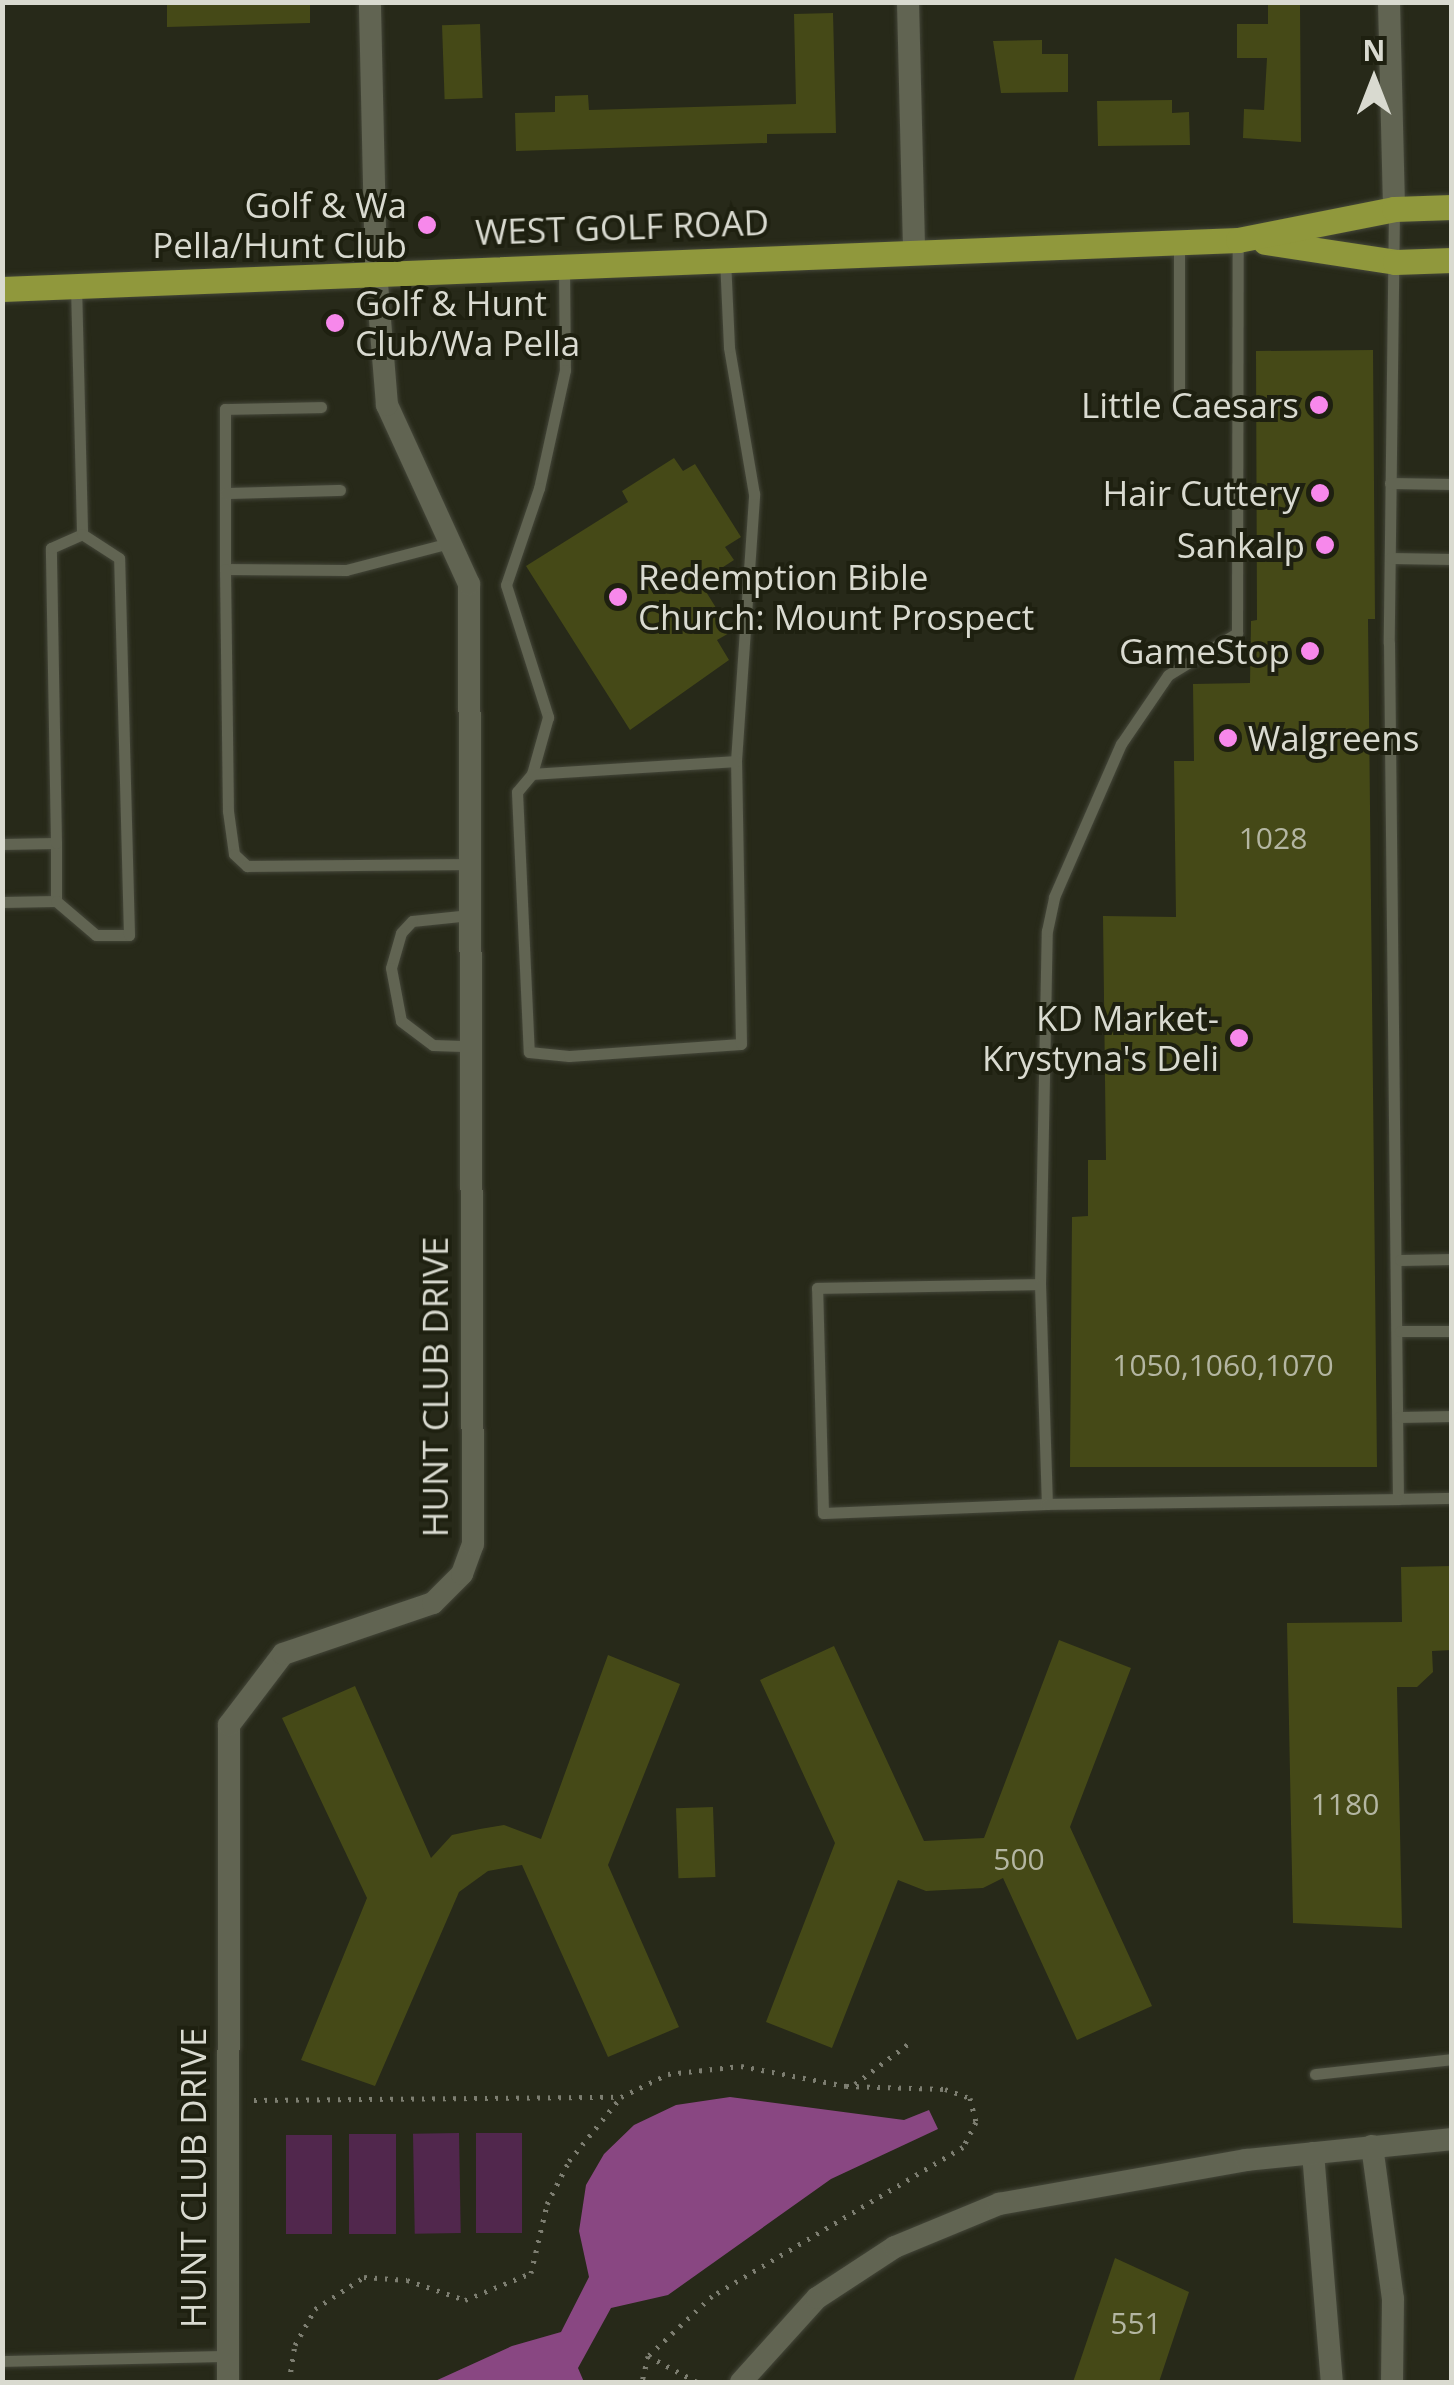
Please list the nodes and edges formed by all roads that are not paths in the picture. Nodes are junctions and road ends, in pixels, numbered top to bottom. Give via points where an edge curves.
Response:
1 (370, 2) edge
2 (908, 2) edge
3 (1389, 2) edge
4 (1452, 207) edge
5 (1394, 209) junction
6 (1242, 240) junction
7 (1180, 242) junction
8 (914, 252) junction
9 (725, 259) junction
10 (1452, 260) edge
11 (1395, 262) junction
12 (564, 265) junction
13 (376, 272) junction
14 (76, 286) junction
15 (2, 289) edge
16 (1180, 389) dead end
17 (321, 407) dead end
18 (1390, 482) junction
19 (1452, 484) edge
20 (340, 490) dead end
21 (225, 493) junction
22 (82, 534) junction
23 (450, 543) junction
24 (1390, 558) junction
25 (1452, 559) edge
26 (225, 569) junction
27 (736, 761) junction
28 (532, 774) junction
29 (56, 843) junction
30 (2, 844) edge
31 (470, 864) junction
32 (56, 901) junction
33 (2, 902) edge
34 (470, 914) junction
35 (470, 1046) junction
36 (1400, 1260) junction
37 (1452, 1260) edge
38 (1040, 1284) junction
39 (1452, 1331) edge
40 (1400, 1332) junction
41 (1452, 1416) edge
42 (1399, 1418) junction
43 (1452, 1498) edge
44 (1398, 1499) junction
45 (1048, 1504) junction
46 (1452, 2059) edge
47 (1315, 2074) dead end
48 (1452, 2139) edge
49 (1372, 2146) junction
50 (1312, 2152) junction
51 (228, 2356) junction
52 (2, 2361) edge
53 (228, 2382) edge
54 (740, 2382) edge
55 (1332, 2382) edge
56 (1392, 2382) edge

1 - 13 street, HUNT CLUB DRIVE
2 - 8 street
3 - 5 street
4 - 5 main road, WEST GOLF ROAD
5 - 6 main road, WEST GOLF ROAD
5 - 11 lane
6 - 7 main road, WEST GOLF ROAD
6 - 11 main road, WEST GOLF ROAD
6 - 38 lane via 1237,633 1168,674 1121,744 1054,896 1047,950
7 - 8 main road, WEST GOLF ROAD
7 - 16 lane
8 - 9 main road, WEST GOLF ROAD
9 - 12 main road, WEST GOLF ROAD
9 - 27 lane via 729,346 754,494
10 - 11 main road, WEST GOLF ROAD
11 - 18 lane
12 - 13 main road, WEST GOLF ROAD
12 - 28 lane via 565,370 539,488 506,585 548,716
13 - 14 main road, WEST GOLF ROAD
13 - 23 street, HUNT CLUB DRIVE via 388,405
14 - 15 main road, WEST GOLF ROAD
14 - 22 lane
17 - 21 lane via 225,408
18 - 19 lane
18 - 24 lane
20 - 21 lane
21 - 26 lane
22 - 29 lane via 50,548
22 - 32 lane via 120,558 130,935 96,936
23 - 26 lane via 346,570
23 - 31 street, HUNT CLUB DRIVE via 469,584
24 - 25 lane
24 - 36 lane
26 - 31 lane via 234,854 248,866
27 - 28 lane
27 - 28 lane via 741,1044 570,1056 529,1052 518,792
29 - 30 lane
29 - 32 lane
31 - 34 street, HUNT CLUB DRIVE
32 - 33 lane
34 - 35 street, HUNT CLUB DRIVE
34 - 35 lane via 412,921 400,933 391,968 401,1022 433,1045
35 - 51 street, HUNT CLUB DRIVE via 473,1544 462,1574 432,1604 283,1654 230,1725
36 - 37 lane
36 - 40 lane
38 - 45 lane
38 - 45 lane via 818,1288 822,1513
39 - 40 lane
40 - 42 lane
41 - 42 lane
42 - 44 lane
43 - 44 lane
44 - 45 lane
46 - 47 lane
48 - 49 street
49 - 50 street
49 - 56 street via 1393,2299
50 - 54 street via 999,2204 895,2247 817,2298
50 - 55 street
51 - 52 lane
51 - 53 street, HUNT CLUB DRIVE

